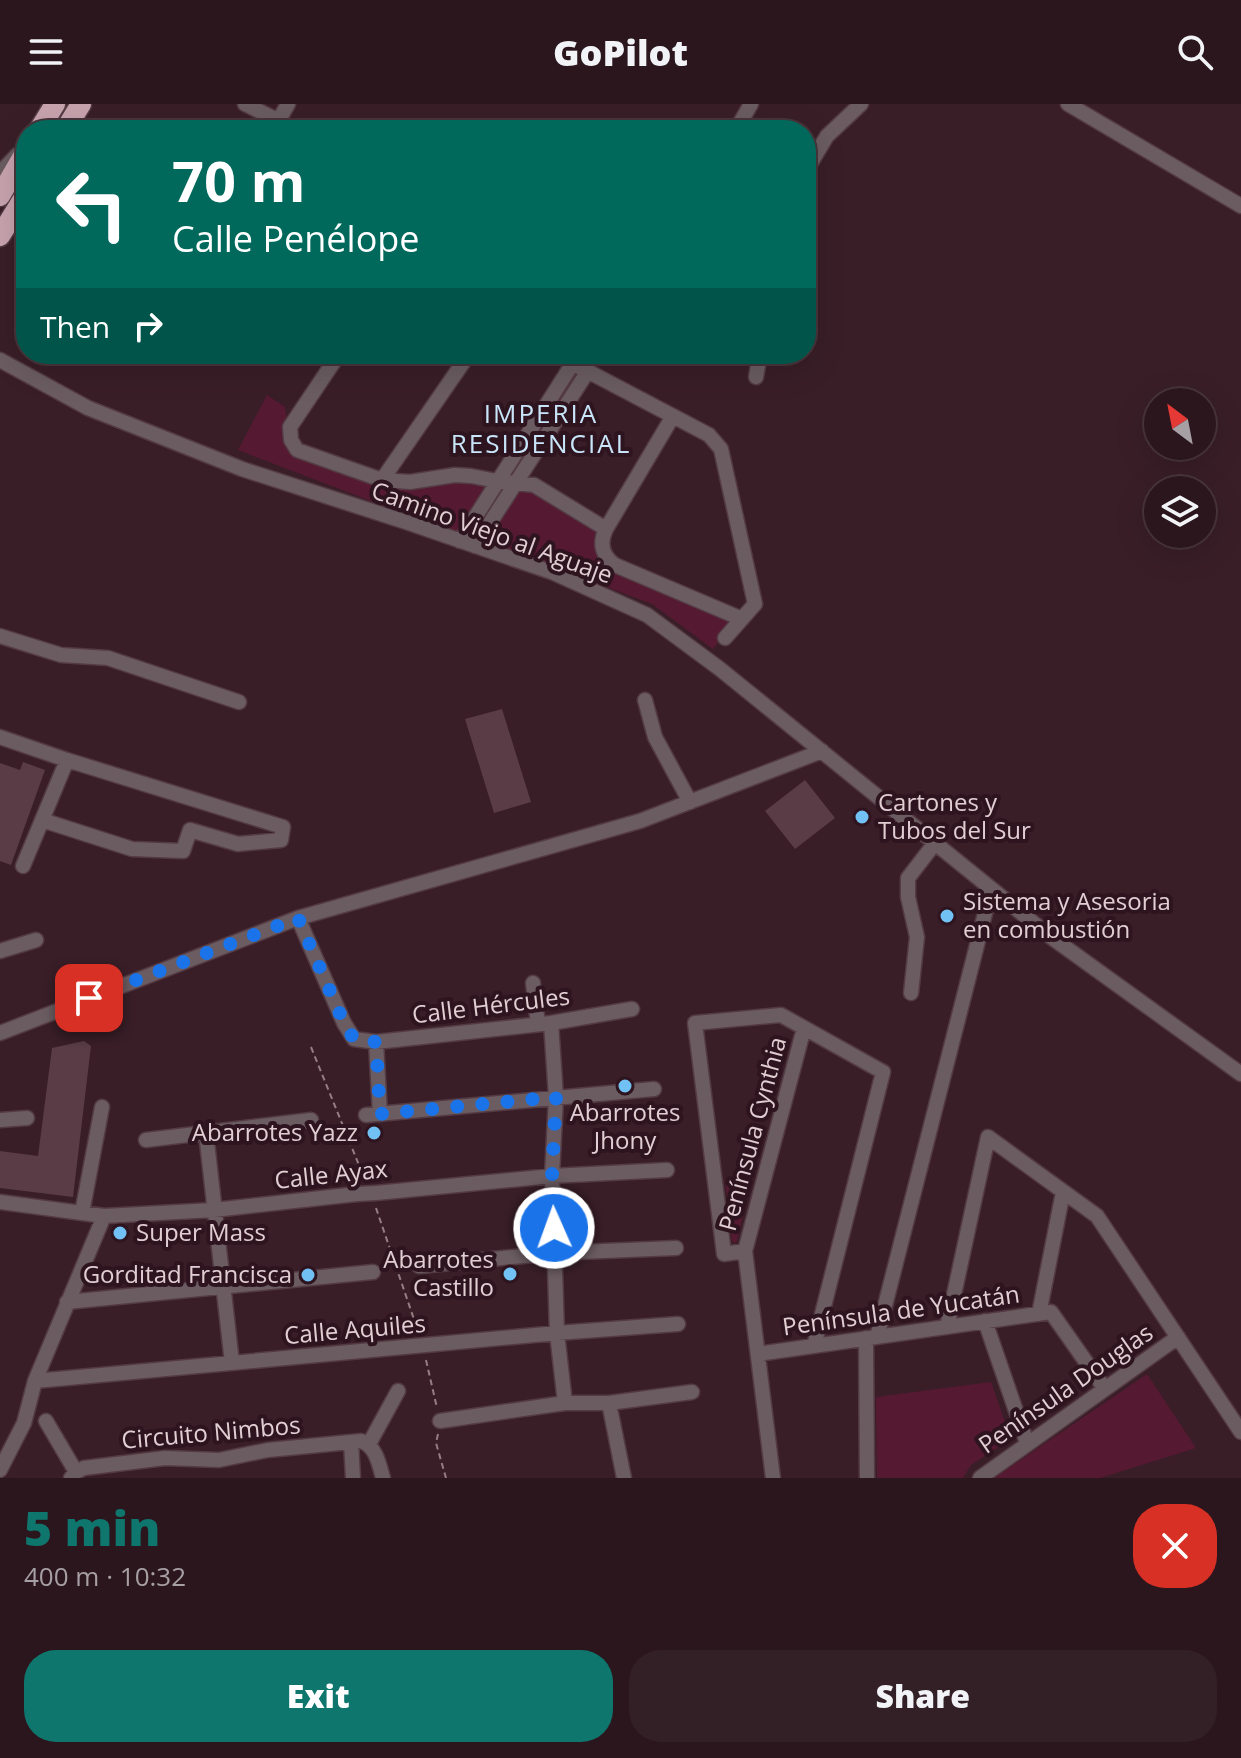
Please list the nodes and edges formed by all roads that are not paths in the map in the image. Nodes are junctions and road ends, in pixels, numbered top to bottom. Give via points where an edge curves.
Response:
1 (245, 104) edge
2 (288, 104) edge
3 (861, 104) edge
4 (1068, 104) edge
5 (816, 154) edge
6 (16, 158) edge
7 (16, 166) edge
8 (0, 173) edge
9 (0, 196) edge
10 (1241, 206) edge
11 (16, 210) edge
12 (0, 236) edge
13 (1, 359) edge
14 (332, 364) edge
15 (462, 364) edge
16 (572, 364) edge
17 (575, 364) edge
18 (758, 364) edge
19 (588, 371) junction
20 (756, 377) dead end
21 (673, 416) junction
22 (382, 480) junction
23 (497, 481) junction
24 (517, 483) junction
25 (606, 529) junction
26 (468, 544) junction
27 (742, 619) junction
28 (0, 636) edge
29 (725, 638) dead end
30 (645, 700) dead end
31 (239, 702) dead end
32 (0, 737) edge
33 (822, 751) junction
34 (67, 760) junction
35 (690, 802) junction
36 (42, 820) junction
37 (935, 843) junction
38 (23, 866) dead end
39 (991, 890) junction
40 (298, 918) junction
41 (36, 940) dead end
42 (0, 951) edge
43 (533, 983) dead end
44 (911, 993) dead end
45 (632, 1009) dead end
46 (545, 1024) junction
47 (804, 1028) junction
48 (0, 1033) edge
49 (376, 1042) junction
50 (1241, 1074) edge
51 (654, 1089) dead end
52 (556, 1097) junction
53 (102, 1107) dead end
54 (27, 1118) dead end
55 (0, 1120) edge
56 (311, 1120) dead end
57 (206, 1133) junction
58 (146, 1140) dead end
59 (667, 1170) dead end
60 (552, 1176) junction
61 (1063, 1192) junction
62 (0, 1202) edge
63 (214, 1210) junction
64 (82, 1213) junction
65 (104, 1216) junction
66 (676, 1248) dead end
67 (745, 1251) junction
68 (555, 1253) junction
69 (419, 1266) dead end
70 (373, 1272) dead end
71 (224, 1287) junction
72 (67, 1302) junction
73 (1045, 1313) junction
74 (985, 1321) junction
75 (678, 1324) dead end
76 (947, 1327) junction
77 (557, 1333) junction
78 (1178, 1337) junction
79 (871, 1338) junction
80 (814, 1346) junction
81 (758, 1354) junction
82 (232, 1363) junction
83 (35, 1381) junction
84 (1105, 1389) junction
85 (398, 1391) dead end
86 (692, 1392) dead end
87 (565, 1403) junction
88 (609, 1403) junction
89 (46, 1421) dead end
90 (440, 1421) road end
91 (1241, 1432) edge
92 (351, 1442) junction
93 (1027, 1443) junction
94 (369, 1444) junction
95 (0, 1470) edge
96 (98, 1472) edge
97 (73, 1475) edge
98 (353, 1478) edge
99 (383, 1478) edge
100 (624, 1478) edge
101 (773, 1478) edge
102 (867, 1478) edge
103 (980, 1478) edge

1 - 2 street via 275,119
3 - 5 street via 827,136
4 - 10 street
6 - 8 street
7 - 9 highway
11 - 12 highway
13 - 26 street, Camino Viejo al Aguaje via 88,408 242,469
14 - 22 street via 290,427 291,440 297,450
15 - 22 street
16 - 23 street
17 - 19 street
18 - 20 street
19 - 21 street
19 - 24 street
21 - 25 street
21 - 27 street via 709,435 721,449 755,604
22 - 23 street via 455,475
23 - 24 street
23 - 26 street via 471,524
24 - 25 street via 534,485
24 - 26 street via 485,531
25 - 27 street via 602,548 615,565
26 - 33 street, Camino Viejo al Aguaje via 554,573 647,615
27 - 29 street
28 - 31 street via 61,655 108,658
30 - 35 street via 655,737
32 - 34 street
33 - 35 street
33 - 37 street, Camino Viejo al Aguaje
34 - 36 street
34 - 36 street via 283,827 281,840 238,844 190,830 183,851 132,849
35 - 40 street
36 - 38 street
37 - 39 street, Camino Viejo al Aguaje
37 - 44 street via 908,878 917,937
39 - 50 street, Camino Viejo al Aguaje
39 - 79 street
40 - 48 street
40 - 49 street, Calle Hércules via 354,1039
41 - 42 street
43 - 46 street
45 - 46 street, Calle Hércules
46 - 49 street, Calle Hércules
46 - 52 street
47 - 67 street, Península Cynthia
47 - 67 street via 781,1015 695,1023 724,1254
47 - 80 street via 883,1072
49 - 52 street via 373,1115
51 - 52 street
52 - 60 street
53 - 64 street
54 - 55 street
56 - 57 street
57 - 58 street
57 - 63 street
59 - 60 street, Calle Ayax
60 - 63 street, Calle Ayax, bridge
60 - 68 street
61 - 73 street
61 - 76 street via 988,1137
61 - 78 street via 1097,1216
62 - 64 street, Calle Ayax
63 - 65 street, Calle Ayax
63 - 71 street
64 - 65 street, Calle Ayax
65 - 72 street
66 - 68 street
67 - 81 street
68 - 69 street
68 - 77 street
70 - 71 street
71 - 72 street
71 - 82 street
72 - 83 street
73 - 74 street, Península de Yucatán
73 - 84 street
74 - 76 street, Península de Yucatán
74 - 93 street
75 - 77 street, Calle Aquiles
76 - 79 street, Península de Yucatán
77 - 82 street, Calle Aquiles
77 - 87 street
78 - 84 street, Península Douglas
78 - 91 street
79 - 80 street, Península de Yucatán
79 - 102 street
80 - 81 street, Península de Yucatán
81 - 101 street
82 - 83 street, Calle Aquiles
83 - 95 street via 24,1423
84 - 93 street, Península Douglas
85 - 94 street
86 - 88 street
87 - 88 street
87 - 90 street
88 - 100 street
89 - 97 street
92 - 94 street, Circuito Nimbos
92 - 96 street, Circuito Nimbos via 219,1460 165,1458
92 - 98 street
93 - 103 street, Península Douglas
94 - 99 street
96 - 97 street, Circuito Nimbos via 84,1468

